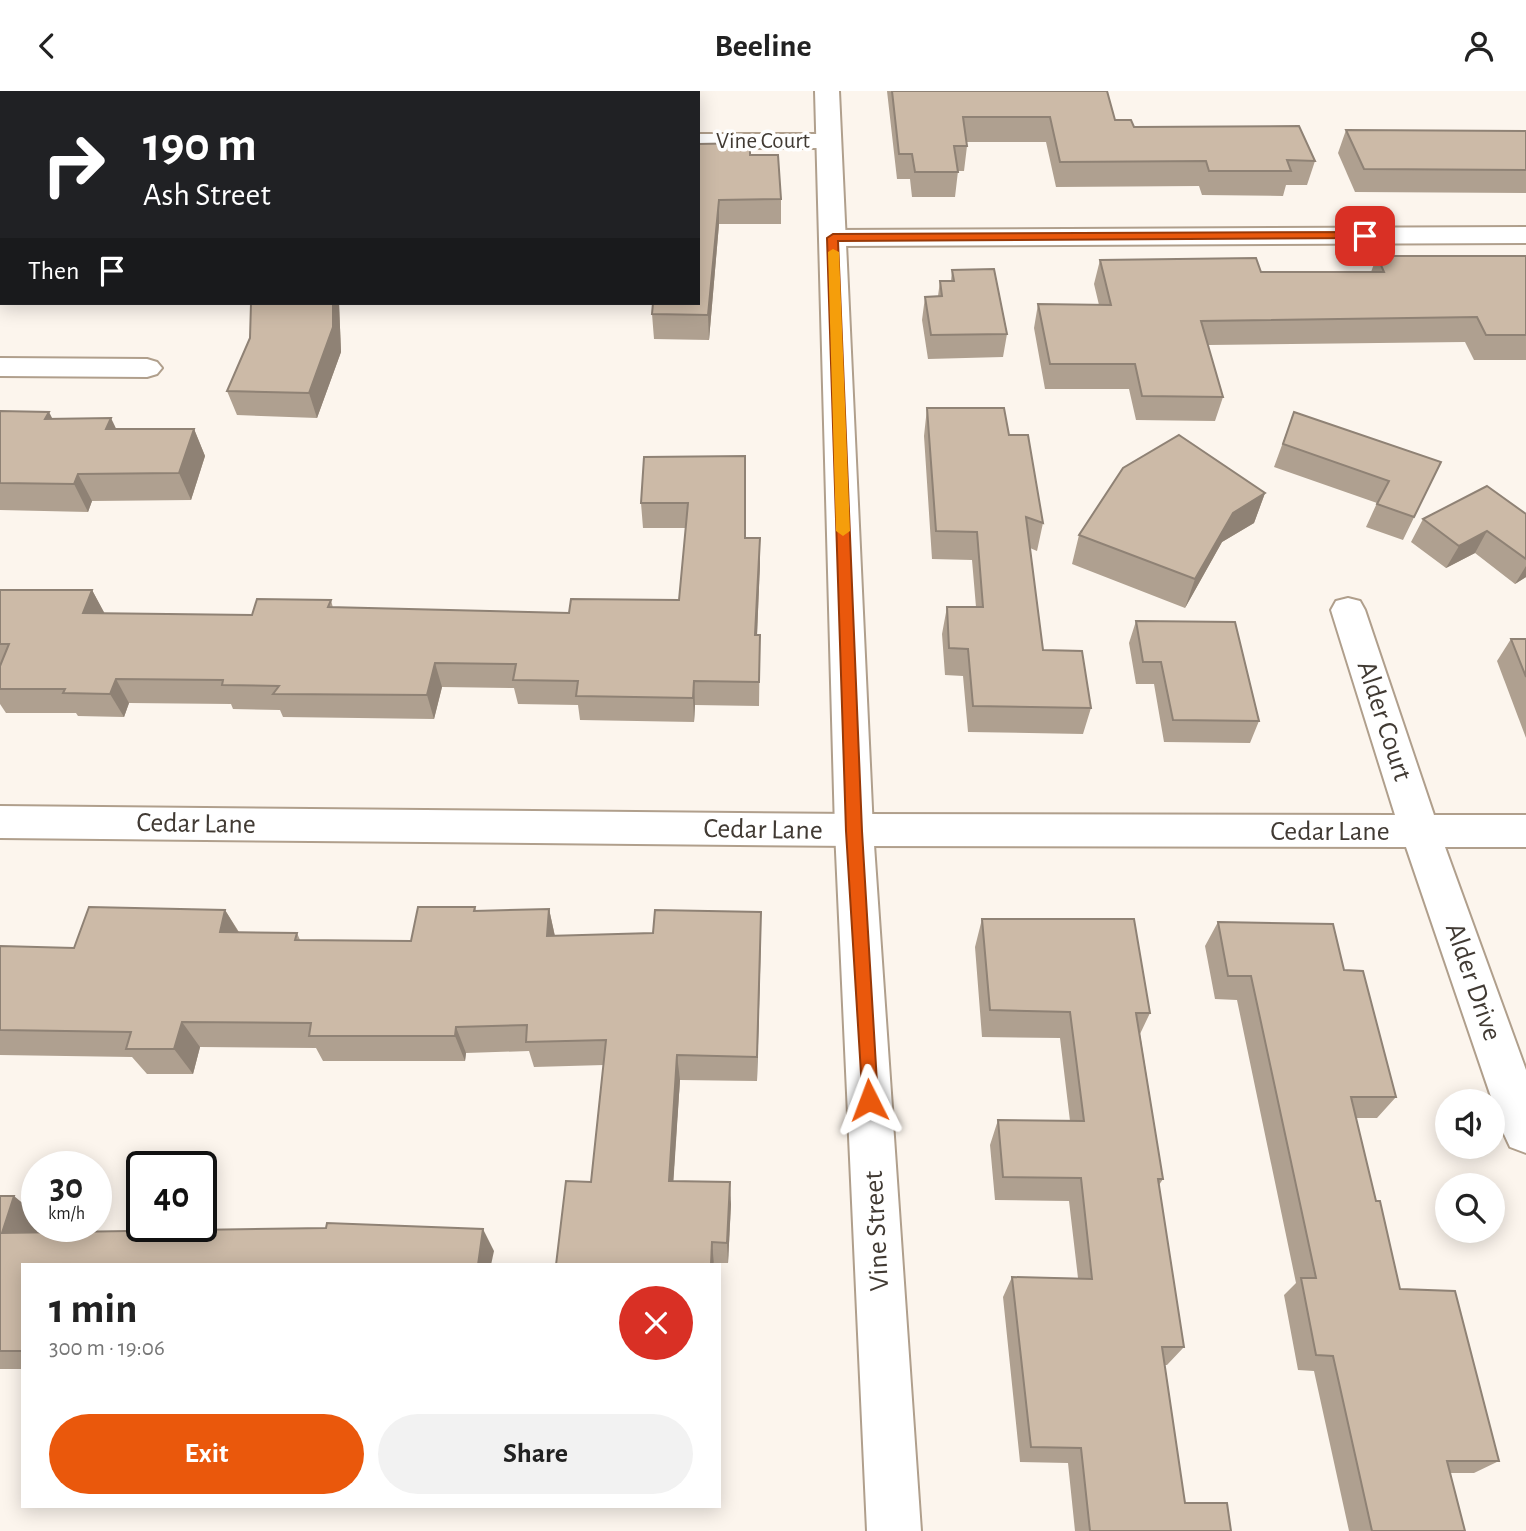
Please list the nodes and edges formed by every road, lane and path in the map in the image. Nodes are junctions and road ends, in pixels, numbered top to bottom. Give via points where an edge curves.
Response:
1 (827, 91) edge
2 (700, 141) edge
3 (828, 141) junction
4 (1526, 235) edge
5 (833, 238) junction
6 (0, 367) edge
7 (147, 368) dead end
8 (1348, 610) dead end
9 (0, 822) edge
10 (854, 831) junction
11 (1526, 831) edge
12 (1420, 832) junction
13 (1526, 1132) edge
14 (894, 1531) edge

1 - 3 street, Vine Street
2 - 3 street, Vine Court
3 - 5 street, Vine Street
4 - 5 street
5 - 10 street, Vine Street
6 - 7 street
8 - 12 street, Alder Court
9 - 10 street, Cedar Lane
10 - 12 street, Cedar Lane
10 - 14 street, Vine Street
11 - 12 street, Cedar Lane
12 - 13 street, Alder Drive

